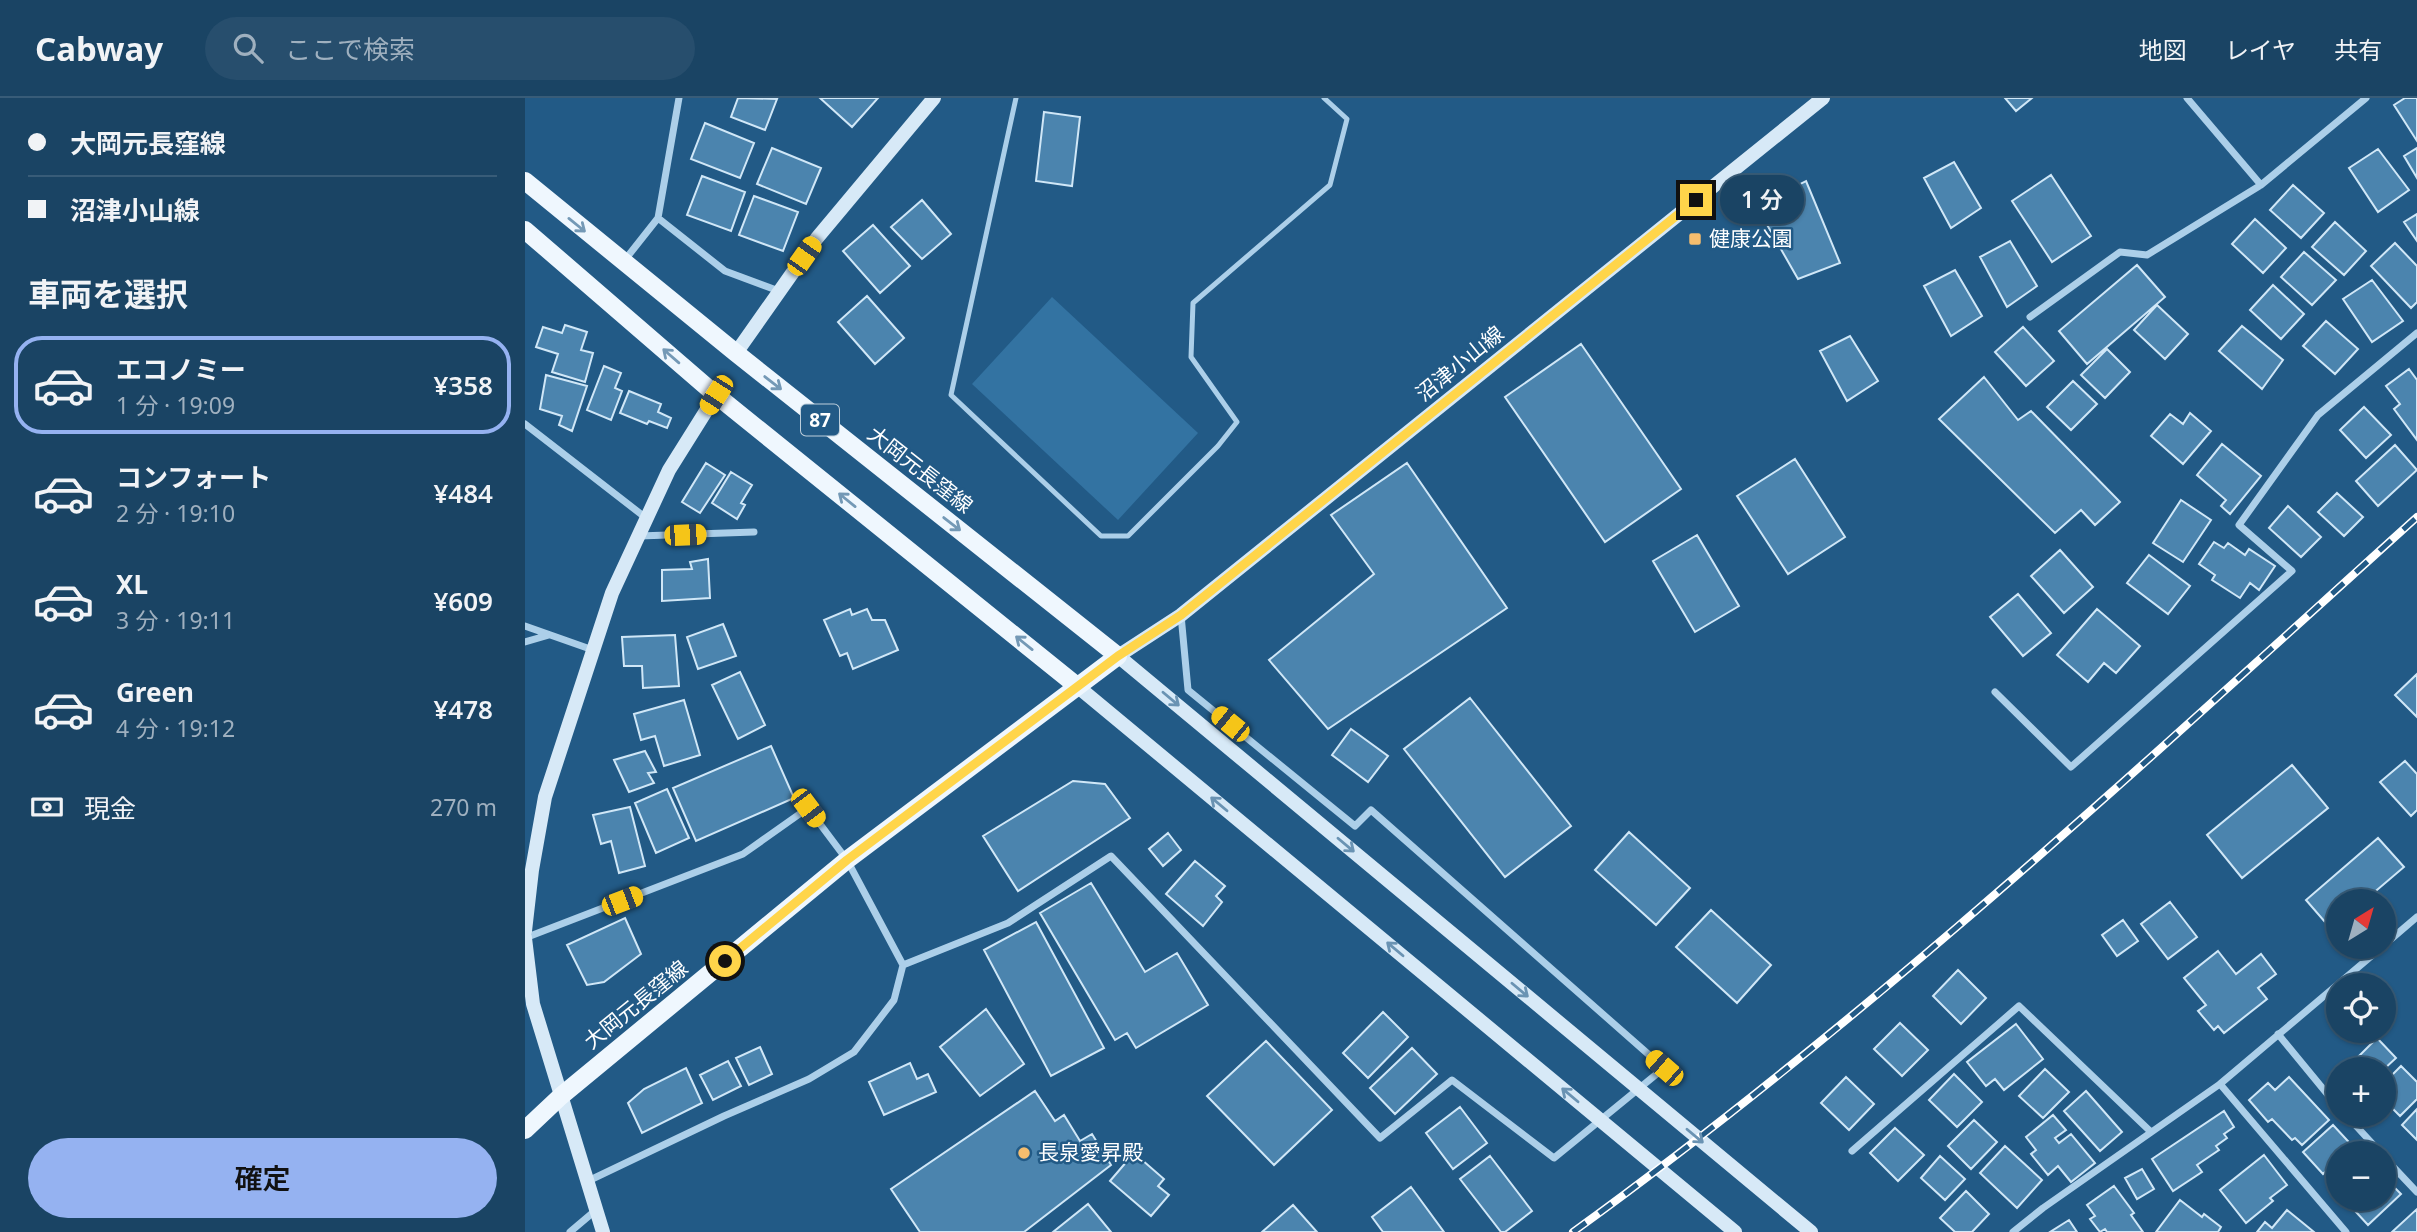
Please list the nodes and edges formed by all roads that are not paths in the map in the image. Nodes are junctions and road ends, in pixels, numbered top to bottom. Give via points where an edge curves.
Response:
1 (679, 98) edge
2 (935, 98) edge
3 (1016, 98) edge
4 (1324, 98) edge
5 (1823, 98) edge
6 (2187, 98) edge
7 (2365, 98) edge
8 (525, 181) edge
9 (2261, 185) junction
10 (658, 218) junction
11 (525, 230) edge
12 (623, 262) junction
13 (779, 291) junction
14 (2031, 317) dead end
15 (2417, 333) edge
16 (736, 353) junction
17 (716, 395) junction
18 (525, 424) edge
19 (646, 519) junction
20 (754, 532) dead end
21 (639, 536) junction
22 (1181, 615) junction
23 (525, 626) edge
24 (549, 635) junction
25 (525, 642) edge
26 (593, 650) junction
27 (1118, 656) junction
28 (1077, 686) junction
29 (1994, 692) dead end
30 (847, 860) junction
31 (529, 865) edge
32 (2417, 917) edge
33 (525, 931) edge
34 (2396, 935) edge
35 (525, 938) edge
36 (2367, 959) edge
37 (903, 965) junction
38 (2278, 1034) junction
39 (2220, 1084) junction
40 (2326, 1092) edge
41 (561, 1096) junction
42 (2357, 1127) edge
43 (525, 1130) edge
44 (2151, 1132) junction
45 (2370, 1141) edge
46 (1852, 1151) dead end
47 (2396, 1169) edge
48 (589, 1181) junction
49 (2417, 1192) edge
50 (597, 1210) junction
51 (570, 1232) edge
52 (603, 1232) edge
53 (1735, 1232) edge
54 (1811, 1232) edge
55 (2013, 1232) edge
56 (2346, 1232) edge

1 - 10 street
2 - 13 street via 817,237
3 - 4 lane via 951,395 1101,536 1128,536 1237,422 1191,357 1193,303 1330,185 1347,119
5 - 22 street, 沼津小山線
6 - 9 street
7 - 9 street
8 -> 12 main road, 大岡元長窪線 / 87
9 - 14 street via 2147,255 2120,251
10 - 12 street
10 - 13 street via 725,271
17 -> 11 main road, 87
12 - 16 main road, 大岡元長窪線 / 87
13 - 16 street
15 - 29 street via 2318,415 2239,526 2292,571 2071,767
16 -> 27 main road, 大岡元長窪線 / 87
17 - 19 street via 669,470
28 -> 17 main road, 87
18 - 19 street
19 - 21 street
20 - 21 street
21 - 26 street via 612,593
22 - 27 street, 沼津小山線
22 - 37 street via 1188,690 1355,826 1371,810 1664,1068 1554,1158 1452,1080 1380,1138 1111,856 1008,923
23 - 24 street
24 - 25 street
24 - 26 street
26 - 31 street via 545,796
27 - 28 main road, 大岡元長窪線
27 -> 54 street
28 - 30 main road, 大岡元長窪線
53 -> 28 street
30 - 35 street via 808,808 743,854
30 - 37 street
30 - 41 main road, 大岡元長窪線
31 - 33 street
32 - 34 street
35 - 41 street via 533,1004
36 - 38 street
37 - 48 street via 894,1000 854,1052 809,1079
38 - 39 street
38 - 40 street
39 - 44 street
39 - 56 street
41 - 43 main road, 大岡元長窪線
41 - 48 street
42 - 45 street
44 - 46 street via 2019,1006
44 - 55 street
47 - 49 street
48 - 50 street
50 - 51 street
50 - 52 street

